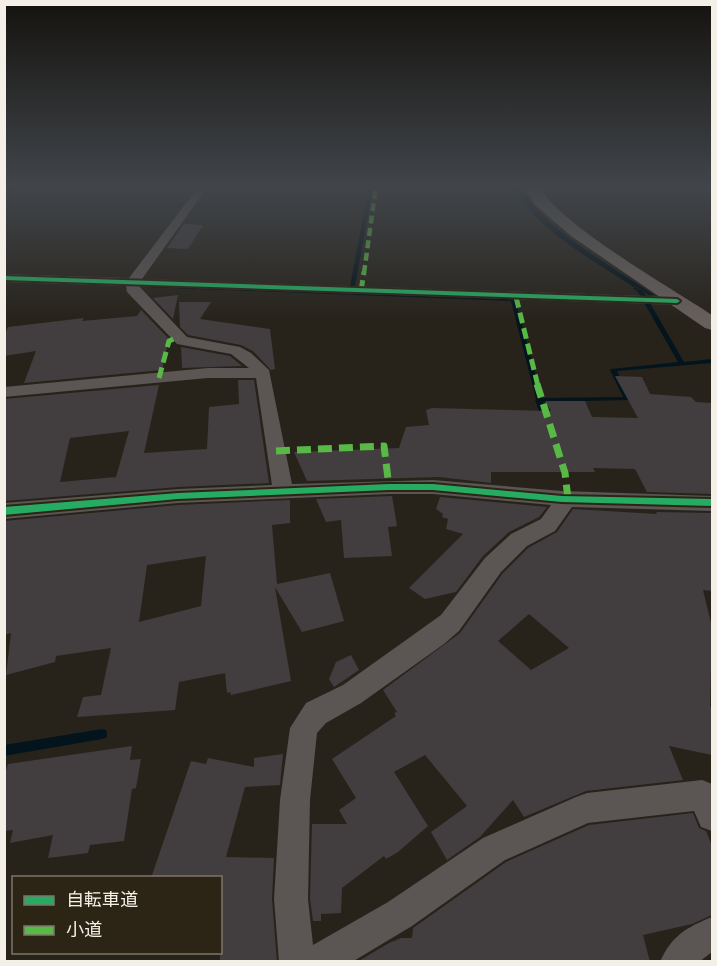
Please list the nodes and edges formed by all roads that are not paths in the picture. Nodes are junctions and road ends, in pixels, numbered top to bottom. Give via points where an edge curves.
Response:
1 (171, 231) edge
2 (576, 231) edge
3 (4, 278) edge
4 (133, 282) junction
5 (677, 301) junction
6 (712, 324) edge
7 (263, 373) junction
8 (4, 392) edge
9 (283, 491) junction
10 (564, 499) junction
11 (712, 503) edge
12 (4, 511) edge
13 (712, 816) edge
14 (712, 934) edge
15 (297, 962) edge
16 (317, 962) edge
17 (678, 962) edge

1 - 4 street
2 - 5 street
3 - 4 street
4 - 5 street
4 - 7 street via 132,289 182,341 235,350
5 - 6 street
7 - 8 street via 208,373
7 - 9 street
9 - 10 street via 433,487
9 - 12 street
10 - 11 street
10 - 15 street via 548,525 519,540 493,565 450,623 352,694 316,713 303,728 291,898
13 - 16 street via 702,795 587,808 494,849 400,914
14 - 17 street via 680,955

